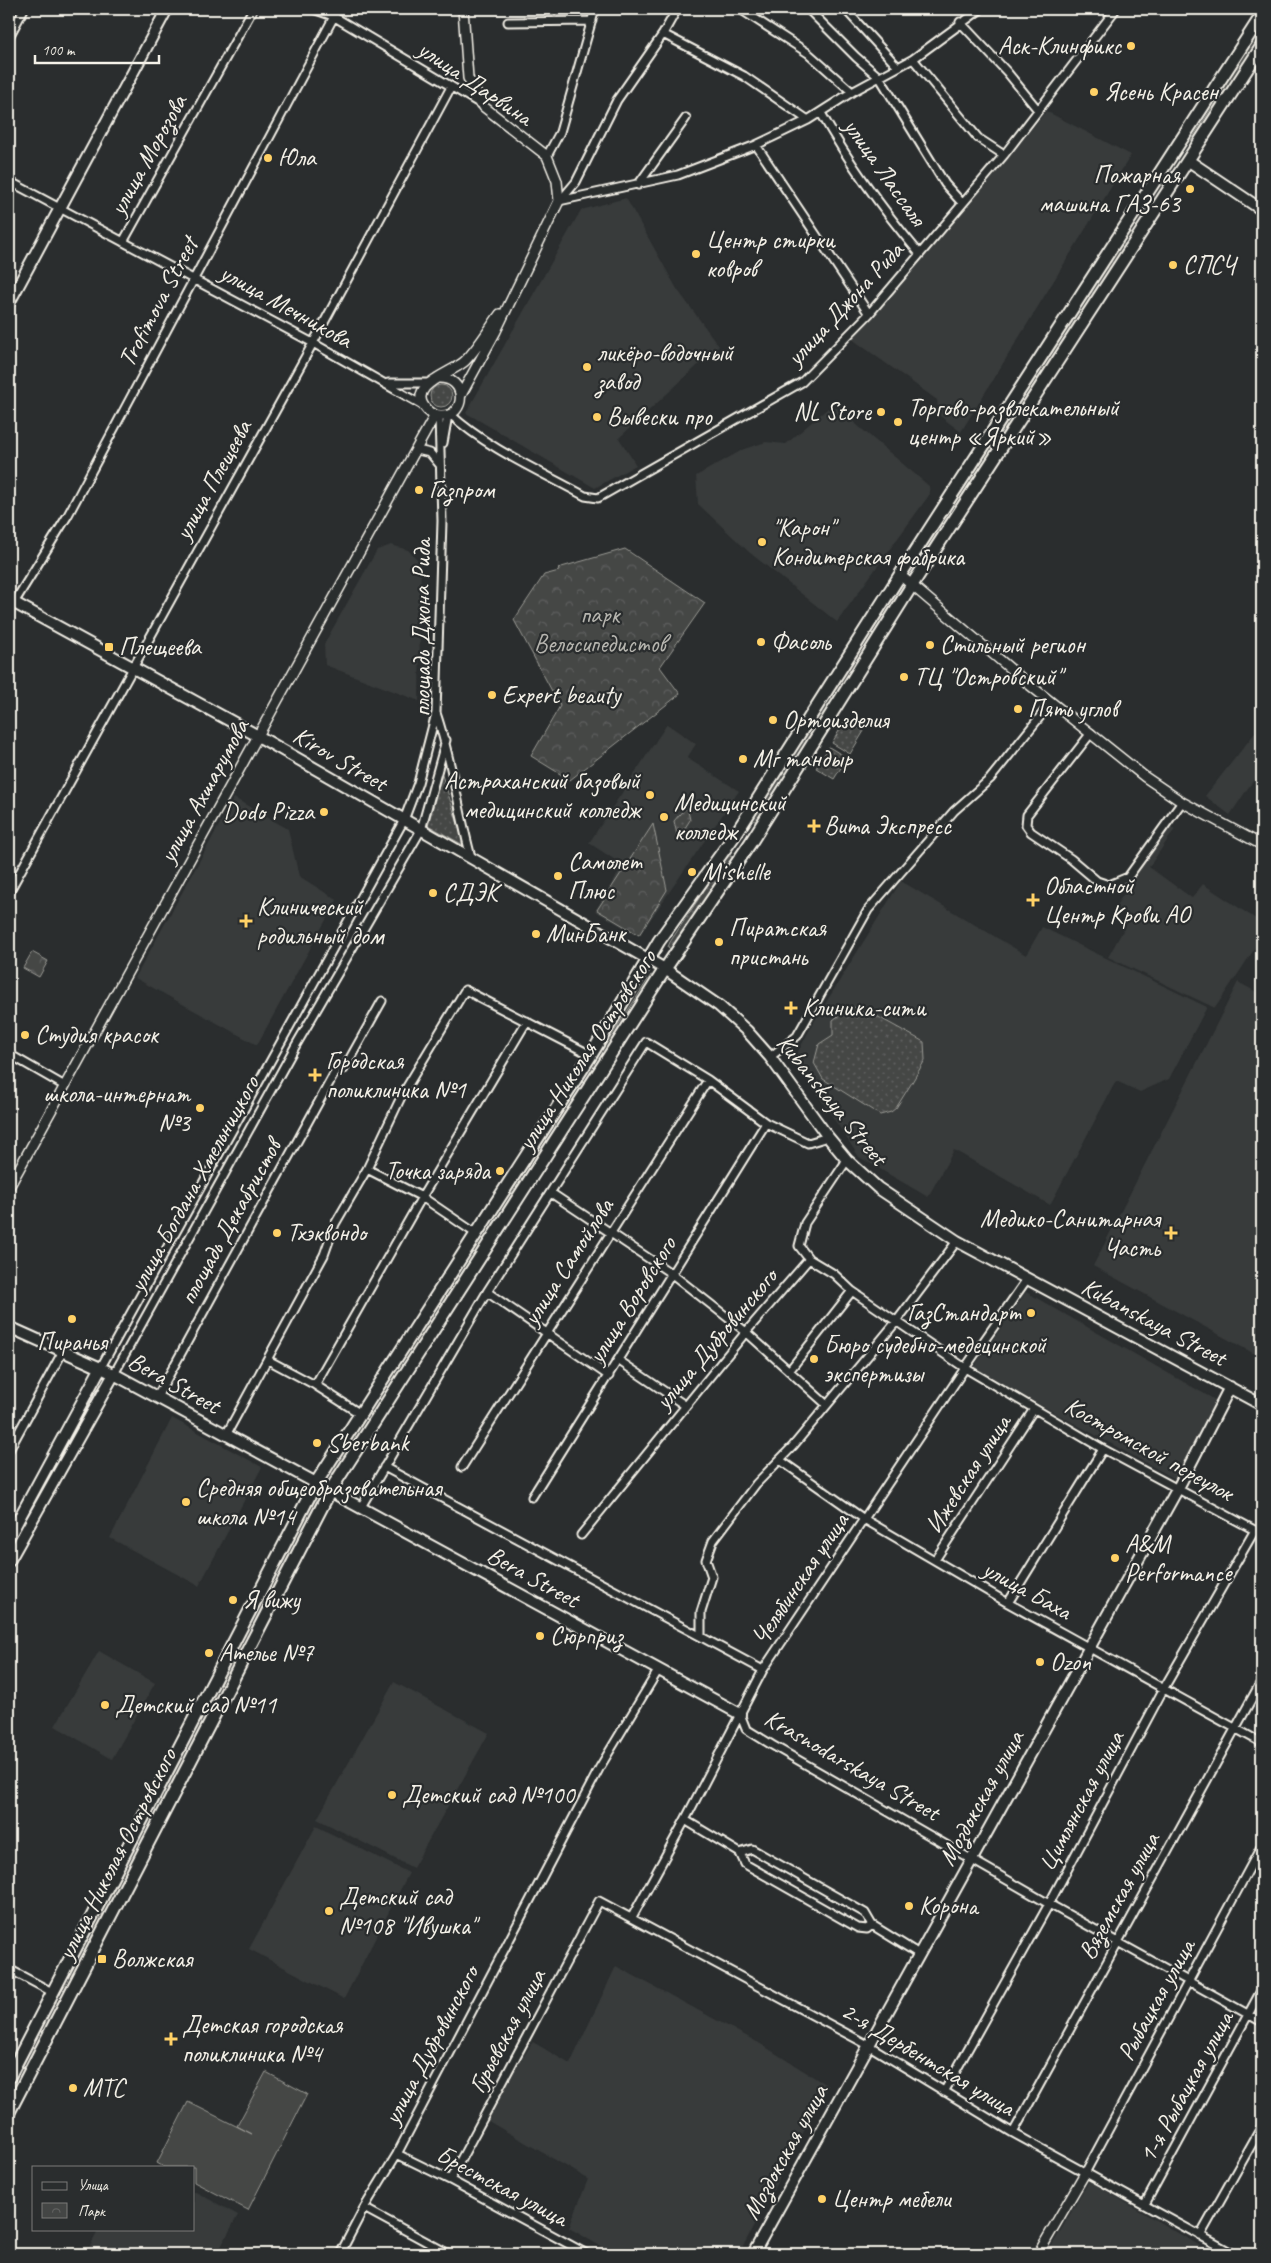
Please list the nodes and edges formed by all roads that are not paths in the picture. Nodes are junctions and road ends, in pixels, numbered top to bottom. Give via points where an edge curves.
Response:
1 (24, 9) edge
2 (167, 9) edge
3 (253, 9) edge
4 (313, 9) edge
5 (338, 9) edge
6 (463, 9) edge
7 (595, 9) edge
8 (677, 9) edge
9 (740, 9) edge
10 (808, 9) edge
11 (845, 9) edge
12 (981, 9) edge
13 (1116, 9) edge
14 (1262, 15) edge
15 (332, 16) junction
16 (592, 20) junction
17 (508, 22) dead end
18 (960, 22) junction
19 (663, 34) junction
20 (9, 37) edge
21 (1262, 46) edge
22 (913, 59) junction
23 (898, 66) junction
24 (880, 78) junction
25 (451, 86) junction
26 (852, 92) junction
27 (484, 107) junction
28 (1038, 110) junction
29 (820, 113) junction
30 (686, 118) dead end
31 (808, 120) junction
32 (756, 145) junction
33 (1175, 151) junction
34 (1004, 155) junction
35 (547, 156) junction
36 (1189, 161) junction
37 (9, 181) edge
38 (637, 186) junction
39 (559, 202) junction
40 (962, 203) junction
41 (60, 208) junction
42 (1262, 210) edge
43 (1131, 217) junction
44 (1145, 226) junction
45 (123, 242) junction
46 (919, 253) junction
47 (193, 278) junction
48 (510, 300) junction
49 (9, 302) edge
50 (869, 314) junction
51 (313, 343) junction
52 (437, 378) junction
53 (385, 383) junction
54 (428, 383) junction
55 (461, 395) junction
56 (425, 407) junction
57 (443, 415) junction
58 (417, 450) junction
59 (440, 465) junction
60 (900, 575) junction
61 (912, 585) junction
62 (10, 604) edge
63 (133, 666) junction
64 (1051, 703) junction
65 (436, 713) junction
66 (1091, 733) junction
67 (258, 736) junction
68 (446, 740) junction
69 (1182, 802) junction
70 (404, 820) junction
71 (421, 830) junction
72 (737, 832) junction
73 (751, 842) junction
74 (1262, 845) edge
75 (471, 857) junction
76 (9, 892) edge
77 (649, 960) junction
78 (665, 969) junction
79 (382, 1001) dead end
80 (527, 1021) junction
81 (9, 1054) edge
82 (591, 1055) junction
83 (770, 1056) junction
84 (708, 1080) junction
85 (63, 1085) junction
86 (766, 1123) junction
87 (828, 1137) junction
88 (847, 1160) junction
89 (367, 1169) junction
90 (9, 1187) edge
91 (550, 1193) junction
92 (422, 1197) junction
93 (611, 1232) junction
94 (475, 1233) junction
95 (957, 1241) junction
96 (809, 1259) junction
97 (672, 1274) junction
98 (1027, 1279) junction
99 (852, 1291) junction
100 (487, 1292) junction
101 (896, 1322) junction
102 (9, 1327) edge
103 (746, 1332) junction
104 (546, 1334) junction
105 (63, 1351) junction
106 (268, 1360) junction
107 (618, 1360) junction
108 (101, 1367) junction
109 (965, 1368) junction
110 (789, 1371) junction
111 (114, 1374) junction
112 (609, 1376) junction
113 (315, 1385) junction
114 (1230, 1387) junction
115 (157, 1397) junction
116 (827, 1405) junction
117 (1262, 1405) edge
118 (686, 1406) junction
119 (1034, 1409) junction
120 (360, 1413) junction
121 (226, 1435) junction
122 (1103, 1449) junction
123 (9, 1450) edge
124 (780, 1460) junction
125 (384, 1467) junction
126 (462, 1468) dead end
127 (316, 1483) junction
128 (1178, 1488) junction
129 (330, 1491) junction
130 (532, 1497) dead end
131 (361, 1507) junction
132 (864, 1519) junction
133 (1255, 1530) junction
134 (1262, 1534) edge
135 (581, 1535) dead end
136 (9, 1537) edge
137 (935, 1560) junction
138 (9, 1561) edge
139 (1008, 1603) junction
140 (701, 1635) junction
141 (1089, 1648) junction
142 (659, 1669) junction
143 (763, 1670) junction
144 (1262, 1680) edge
145 (1164, 1688) junction
146 (740, 1714) junction
147 (1236, 1728) junction
148 (1262, 1743) edge
149 (685, 1820) junction
150 (1262, 1845) edge
151 (740, 1853) junction
152 (971, 1858) junction
153 (599, 1901) joint
154 (1049, 1904) junction
155 (632, 1917) junction
156 (872, 1925) junction
157 (1116, 1942) junction
158 (919, 1954) junction
159 (9, 1968) edge
160 (1189, 1982) junction
161 (1262, 1989) edge
162 (52, 1992) junction
163 (67, 2000) junction
164 (1249, 2015) junction
165 (1262, 2022) edge
166 (868, 2045) junction
167 (9, 2077) edge
168 (944, 2092) junction
169 (9, 2112) edge
170 (1262, 2126) edge
171 (1013, 2133) junction
172 (397, 2154) junction
173 (1085, 2173) junction
174 (450, 2180) junction
175 (1145, 2204) junction
176 (364, 2208) junction
177 (1200, 2236) junction
178 (340, 2254) edge
179 (449, 2254) edge
180 (587, 2254) edge
181 (753, 2254) edge
182 (1038, 2254) edge
183 (1234, 2254) edge

1 - 20 street
2 - 41 main road
3 - 45 street, улица Морозова
4 - 15 street, улица Дарвина
5 - 15 street, Trofimova Street
6 - 27 street via 468,78
7 - 16 street
8 - 19 street
9 - 26 street via 808,53
10 - 24 street
11 - 23 street
12 - 18 street
13 - 28 street, улица Джона Рида
14 - 33 main road, улица Николая Островского
15 - 25 street, улица Дарвина
15 - 47 street, Trofimova Street
16 - 17 street
16 - 35 street via 560,132
18 - 22 street
18 - 28 street
19 - 31 street via 744,76
19 - 39 street via 617,100 576,182
21 - 36 main road, улица Николая Островского
22 - 23 street
22 - 34 street via 978,138
23 - 24 street
24 - 26 street
24 - 40 street via 945,184
25 - 27 street, улица Дарвина
25 - 51 street, улица Плещеева
26 - 29 street
27 - 35 street, улица Дарвина
28 - 34 street, улица Джона Рида
29 - 31 street
29 - 46 street, улица Лассаля via 874,198
30 - 38 street
31 - 32 street
32 - 38 street via 678,175
32 - 50 street
33 - 36 main road
33 - 43 main road, улица Николая Островского
34 - 40 street, улица Джона Рида
35 - 39 street, улица Дарвина via 557,181
36 - 42 main road
36 - 44 main road, улица Николая Островского
37 - 41 street, улица Мечникова
38 - 39 street
39 - 48 street
40 - 46 street, улица Джона Рида
41 - 45 street, улица Мечникова
41 - 49 main road
43 - 44 main road
43 - 60 main road, улица Николая Островского
44 - 61 main road, улица Николая Островского
45 - 47 street, улица Мечникова
46 - 50 street, улица Джона Рида
47 - 51 street, улица Мечникова
47 - 62 street, Trofimova Street via 68,515
48 - 52 street via 466,361
48 - 55 street
50 - 57 street, улица Джона Рида via 802,382 598,498 585,496
51 - 53 street, улица Мечникова
51 - 63 street, улица Плещеева
52 - 54 street
52 - 55 street via 450,379
53 - 54 street, улица Мечникова
53 - 56 street, улица Мечникова
54 - 56 street via 422,394
55 - 57 street via 458,406
56 - 57 street
57 - 58 street, улица Ахшарумова
57 - 59 street, площадь Джона Рида
58 - 59 street via 430,453
58 - 67 street, улица Ахшарумова
59 - 65 street, площадь Джона Рида via 442,521
60 - 61 street
60 - 72 main road, улица Николая Островского
61 - 64 street
61 - 73 main road, улица Николая Островского
62 - 63 main road, Kirov Street
63 - 67 main road, Kirov Street
63 - 76 street, улица Плещеева
64 - 66 street
64 - 83 street via 990,779 954,811 868,910 796,1036
65 - 68 street, площадь Джона Рида
65 - 70 street, улица Богдана Хмельницкого
66 - 69 street
66 - 69 street via 1027,815 1026,825 1031,832 1097,881 1109,885 1128,877
67 - 70 main road, Kirov Street
67 - 85 street, улица Ахшарумова
68 - 71 street, улица Богдана Хмельницкого
68 - 75 street, площадь Джона Рида
69 - 74 street
70 - 71 main road, Kirov Street
70 - 108 street, улица Богдана Хмельницкого
71 - 75 main road, Kirov Street
71 - 111 street, улица Богдана Хмельницкого via 296,1045
72 - 73 main road
72 - 77 main road, улица Николая Островского via 659,941
73 - 78 main road, улица Николая Островского
75 - 77 main road, Kirov Street
77 - 78 main road, Kubanskaya Street
77 - 82 main road, улица Николая Островского
78 - 83 main road, Kubanskaya Street via 719,1006
78 - 129 main road, улица Николая Островского
79 - 115 street, площадь Декабристов via 341,1067
80 - 82 street
80 - 89 street via 465,990 402,1095
80 - 92 street
81 - 85 street
82 - 94 main road, улица Николая Островского
83 - 87 main road, Kubanskaya Street
84 - 86 street
84 - 91 street via 646,1042
84 - 93 street, улица Самойлова
85 - 90 street, улица Ахшарумова
86 - 87 street via 808,1143
86 - 97 street, улица Воровского
87 - 88 main road, Kubanskaya Street
88 - 95 main road, Kubanskaya Street via 878,1188
88 - 96 street, улица Дубровинского via 806,1223 799,1246
89 - 92 street
89 - 106 street via 335,1224 324,1255
91 - 93 street
91 - 100 street
92 - 94 street
92 - 113 street
93 - 97 street
93 - 104 street, улица Самойлова
94 - 120 main road, улица Николая Островского
95 - 98 main road, Kubanskaya Street
95 - 101 street
96 - 99 street, Костромской переулок via 834,1274
96 - 103 street, улица Дубровинского
97 - 103 street
97 - 107 street, улица Воровского
98 - 109 street, Челябинская улица
98 - 114 main road, Kubanskaya Street
99 - 101 street, Костромской переулок
99 - 110 street
100 - 104 street
100 - 125 street
101 - 109 street, Костромской переулок
101 - 116 street
102 - 105 main road, Bera Street
103 - 110 street
103 - 118 street, улица Дубровинского
104 - 112 street
104 - 126 street, улица Самойлова
105 - 108 main road, Bera Street
105 - 123 street
106 - 113 street
106 - 121 street
107 - 112 street, улица Воровского
107 - 118 street
108 - 111 main road, Bera Street
108 - 136 main road, улица Богдана Хмельницкого
109 - 119 street, Костромской переулок
109 - 132 street, Челябинская улица
110 - 116 street
111 - 115 main road, Bera Street
111 - 138 main road, улица Богдана Хмельницкого
112 - 130 street, улица Воровского
113 - 120 street
114 - 117 main road, Kubanskaya Street
114 - 128 main road, Моздокская улица
115 - 121 main road, Bera Street
116 - 124 street
118 - 135 street, улица Дубровинского
119 - 122 street, Костромской переулок
119 - 137 street, Ижевская улица
120 - 127 main road, улица Николая Островского
121 - 127 main road, Bera Street
122 - 128 street, Костромской переулок
122 - 139 street
124 - 132 street, улица Баха
124 - 140 street via 756,1484 713,1541 706,1560 712,1577 701,1612
125 - 131 street
125 - 140 street
127 - 129 main road
127 - 162 main road, улица Николая Островского
128 - 133 street, Костромской переулок
128 - 141 main road, Моздокская улица
129 - 131 main road, Bera Street
129 - 163 main road, улица Николая Островского
131 - 142 main road, Bera Street
132 - 137 street, улица Баха
132 - 143 street, Челябинская улица
133 - 134 street, Костромской переулок
133 - 145 street, Цимлянская улица
137 - 139 street, улица Баха
139 - 141 street, улица Баха
140 - 143 street
141 - 145 street, улица Баха
141 - 152 main road, Моздокская улица
142 - 146 main road, Bera Street
142 - 172 street, улица Дубровинского via 600,1767
143 - 146 street, Челябинская улица
144 - 147 street, Вяземская улица
145 - 147 street, улица Баха
145 - 154 street, Цимлянская улица
146 - 149 street, Челябинская улица
146 - 152 street, Krasnodarskaya Street via 746,1729
147 - 148 street, улица Баха
147 - 157 street, Вяземская улица
149 - 151 street
149 - 155 street, Челябинская улица
150 - 160 street, Рыбацкая улица
151 - 156 street via 752,1849 865,1913
151 - 156 street via 745,1864 858,1928 867,1929
152 - 154 street, Krasnodarskaya Street
152 - 158 main road, Моздокская улица
153 - 155 street, 2-я Дербентская улица
153 - 174 street, Гурьевская улица
154 - 157 street, Krasnodarskaya Street
154 - 168 street, Цимлянская улица
155 - 166 street, 2-я Дербентская улица
156 - 158 street
157 - 160 street, Krasnodarskaya Street
157 - 171 street, Вяземская улица
158 - 166 main road, Моздокская улица
159 - 162 street
160 - 164 street, Krasnodarskaya Street
160 - 173 street, Рыбацкая улица
161 - 164 street, 1-я Рыбацкая улица
162 - 163 main road
162 - 167 main road, улица Николая Островского
163 - 169 main road, улица Николая Островского
164 - 165 street, Krasnodarskaya Street
164 - 175 street, 1-я Рыбацкая улица
166 - 168 street, 2-я Дербентская улица
166 - 181 main road, Моздокская улица
168 - 171 street, 2-я Дербентская улица
170 - 177 street
171 - 173 street, 2-я Дербентская улица
172 - 174 street, Брестская улица
172 - 176 street, улица Дубровинского
173 - 175 street, 2-я Дербентская улица
173 - 182 street
174 - 180 street, Брестская улица
175 - 177 street, 2-я Дербентская улица
176 - 178 street, улица Дубровинского
176 - 179 street
177 - 183 street, 2-я Дербентская улица

